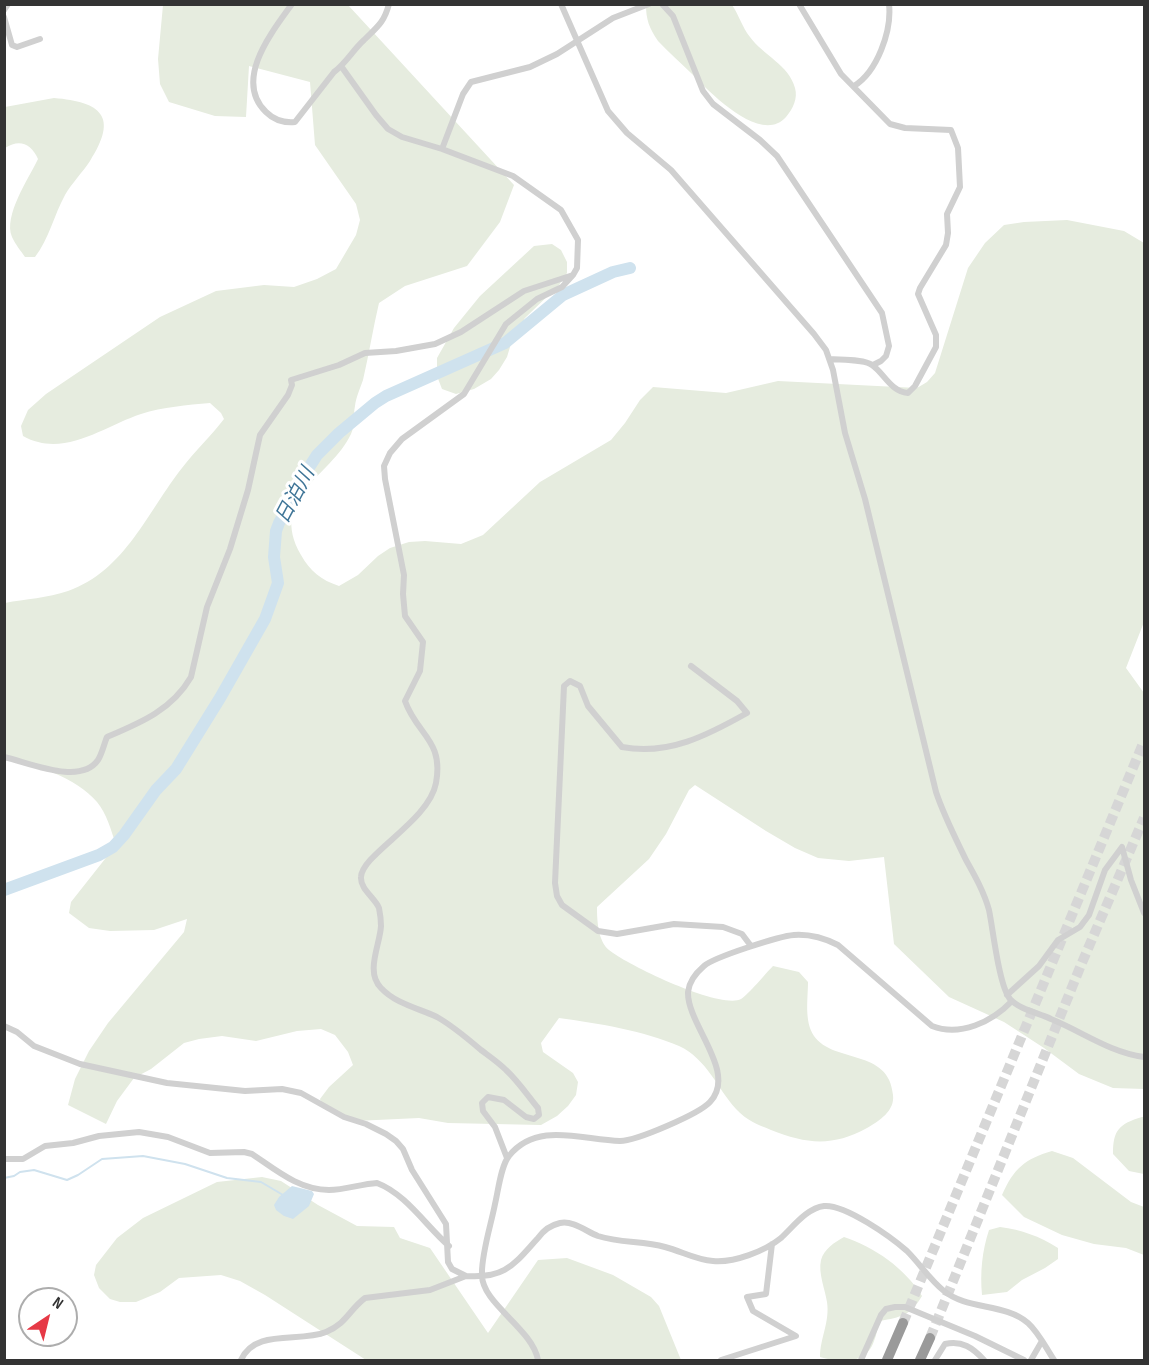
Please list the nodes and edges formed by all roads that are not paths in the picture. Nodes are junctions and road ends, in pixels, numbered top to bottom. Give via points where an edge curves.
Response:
1 (8, 4) edge
2 (292, 4) edge
3 (389, 4) edge
4 (561, 4) edge
5 (650, 4) edge
6 (662, 4) edge
7 (799, 4) edge
8 (889, 4) edge
9 (4, 10) edge
10 (4, 16) edge
11 (40, 39) dead end
12 (577, 40) junction
13 (341, 66) junction
14 (854, 86) junction
15 (442, 149) junction
16 (573, 275) junction
17 (830, 359) junction
18 (873, 365) junction
19 (691, 666) dead end
20 (4, 757) edge
21 (1144, 913) edge
22 (751, 946) junction
23 (1010, 998) junction
24 (4, 1026) edge
25 (1144, 1057) edge
26 (507, 1158) junction
27 (5, 1159) edge
28 (772, 1244) junction
29 (449, 1246) junction
30 (466, 1276) junction
31 (481, 1277) junction
32 (903, 1323) tunnel mouth
33 (930, 1338) tunnel mouth
34 (1042, 1341) junction
35 (241, 1360) edge
36 (538, 1360) edge
37 (721, 1360) edge
38 (861, 1360) edge
39 (888, 1360) edge
40 (920, 1360) edge
41 (935, 1360) edge
42 (984, 1360) edge
43 (1024, 1360) edge
44 (1031, 1360) edge
45 (1054, 1360) edge

1 - 9 street
2 - 13 street via 259,56 252,84 259,105 270,116 295,122
3 - 13 street via 376,30
4 - 12 street
5 - 12 street via 613,18
6 - 18 street via 673,16 703,91 713,105 777,156 882,313 889,346 886,356
7 - 14 street via 841,74
8 - 14 street via 888,28 875,63
10 - 11 street via 12,45 17,47
12 - 15 street via 530,67 471,82
12 - 17 street via 608,111 670,170 814,334
13 - 15 street via 388,129
14 - 18 street via 890,124 951,130 958,148 960,187 947,214 946,245 918,294 936,335 936,347 908,393 890,384
15 - 16 street via 513,176 561,210 578,240
16 - 20 street via 524,291 435,344 365,353 291,380 288,395 260,435 242,510 207,607 191,677 185,687 153,716 107,738 98,761 86,768 61,771
16 - 26 street via 562,287 537,299 506,324 464,394 402,439 384,466 404,574 405,616 423,642 420,671 405,701 434,745 437,759 436,783 429,802 360,875 361,883 379,908 381,926 375,977 380,987 406,1005 437,1017 458,1031 506,1070 538,1108 534,1119 504,1100 488,1097 482,1103
17 - 18 street
17 - 23 street via 845,433 865,499 936,792 983,892
19 - 22 street via 747,713 687,744 648,749 622,747 588,706 580,686 570,681 564,686 556,896 598,931 617,934 674,924 723,927 742,934
21 - 23 street via 1122,847 1105,870 1089,915 1080,927 1058,940
22 - 23 street via 793,935 826,939 932,1026 944,1030 971,1027 1003,1011
22 - 26 street via 706,964 689,985 689,1000 717,1068 719,1083 709,1103 695,1113 622,1141 545,1135 530,1139
23 - 25 street via 1104,1046
24 - 29 street via 34,1046 80,1064 167,1083 301,1092 344,1117 366,1124 403,1149 447,1224
26 - 31 street
27 - 29 street via 23,1159 45,1146 99,1136 148,1133 210,1152 252,1154 297,1184 314,1188 382,1185
28 - 31 street via 735,1259 716,1261 664,1246 611,1239 561,1222 541,1233 513,1265 499,1274
28 - 34 street via 810,1212 835,1206 905,1250 945,1292 1015,1315 1028,1323
28 - 37 street via 766,1294 747,1297 753,1311 796,1336
29 - 30 street via 448,1262 452,1269
30 - 31 street
30 - 35 street via 430,1290 365,1298 349,1318 327,1332 272,1338 249,1349
31 - 36 street via 488,1294 530,1339
32 - 39 highway
33 - 40 highway
34 - 44 street
34 - 45 street
38 - 43 street via 881,1315 895,1307 905,1307 944,1323
41 - 42 street via 945,1344 951,1343 973,1348

